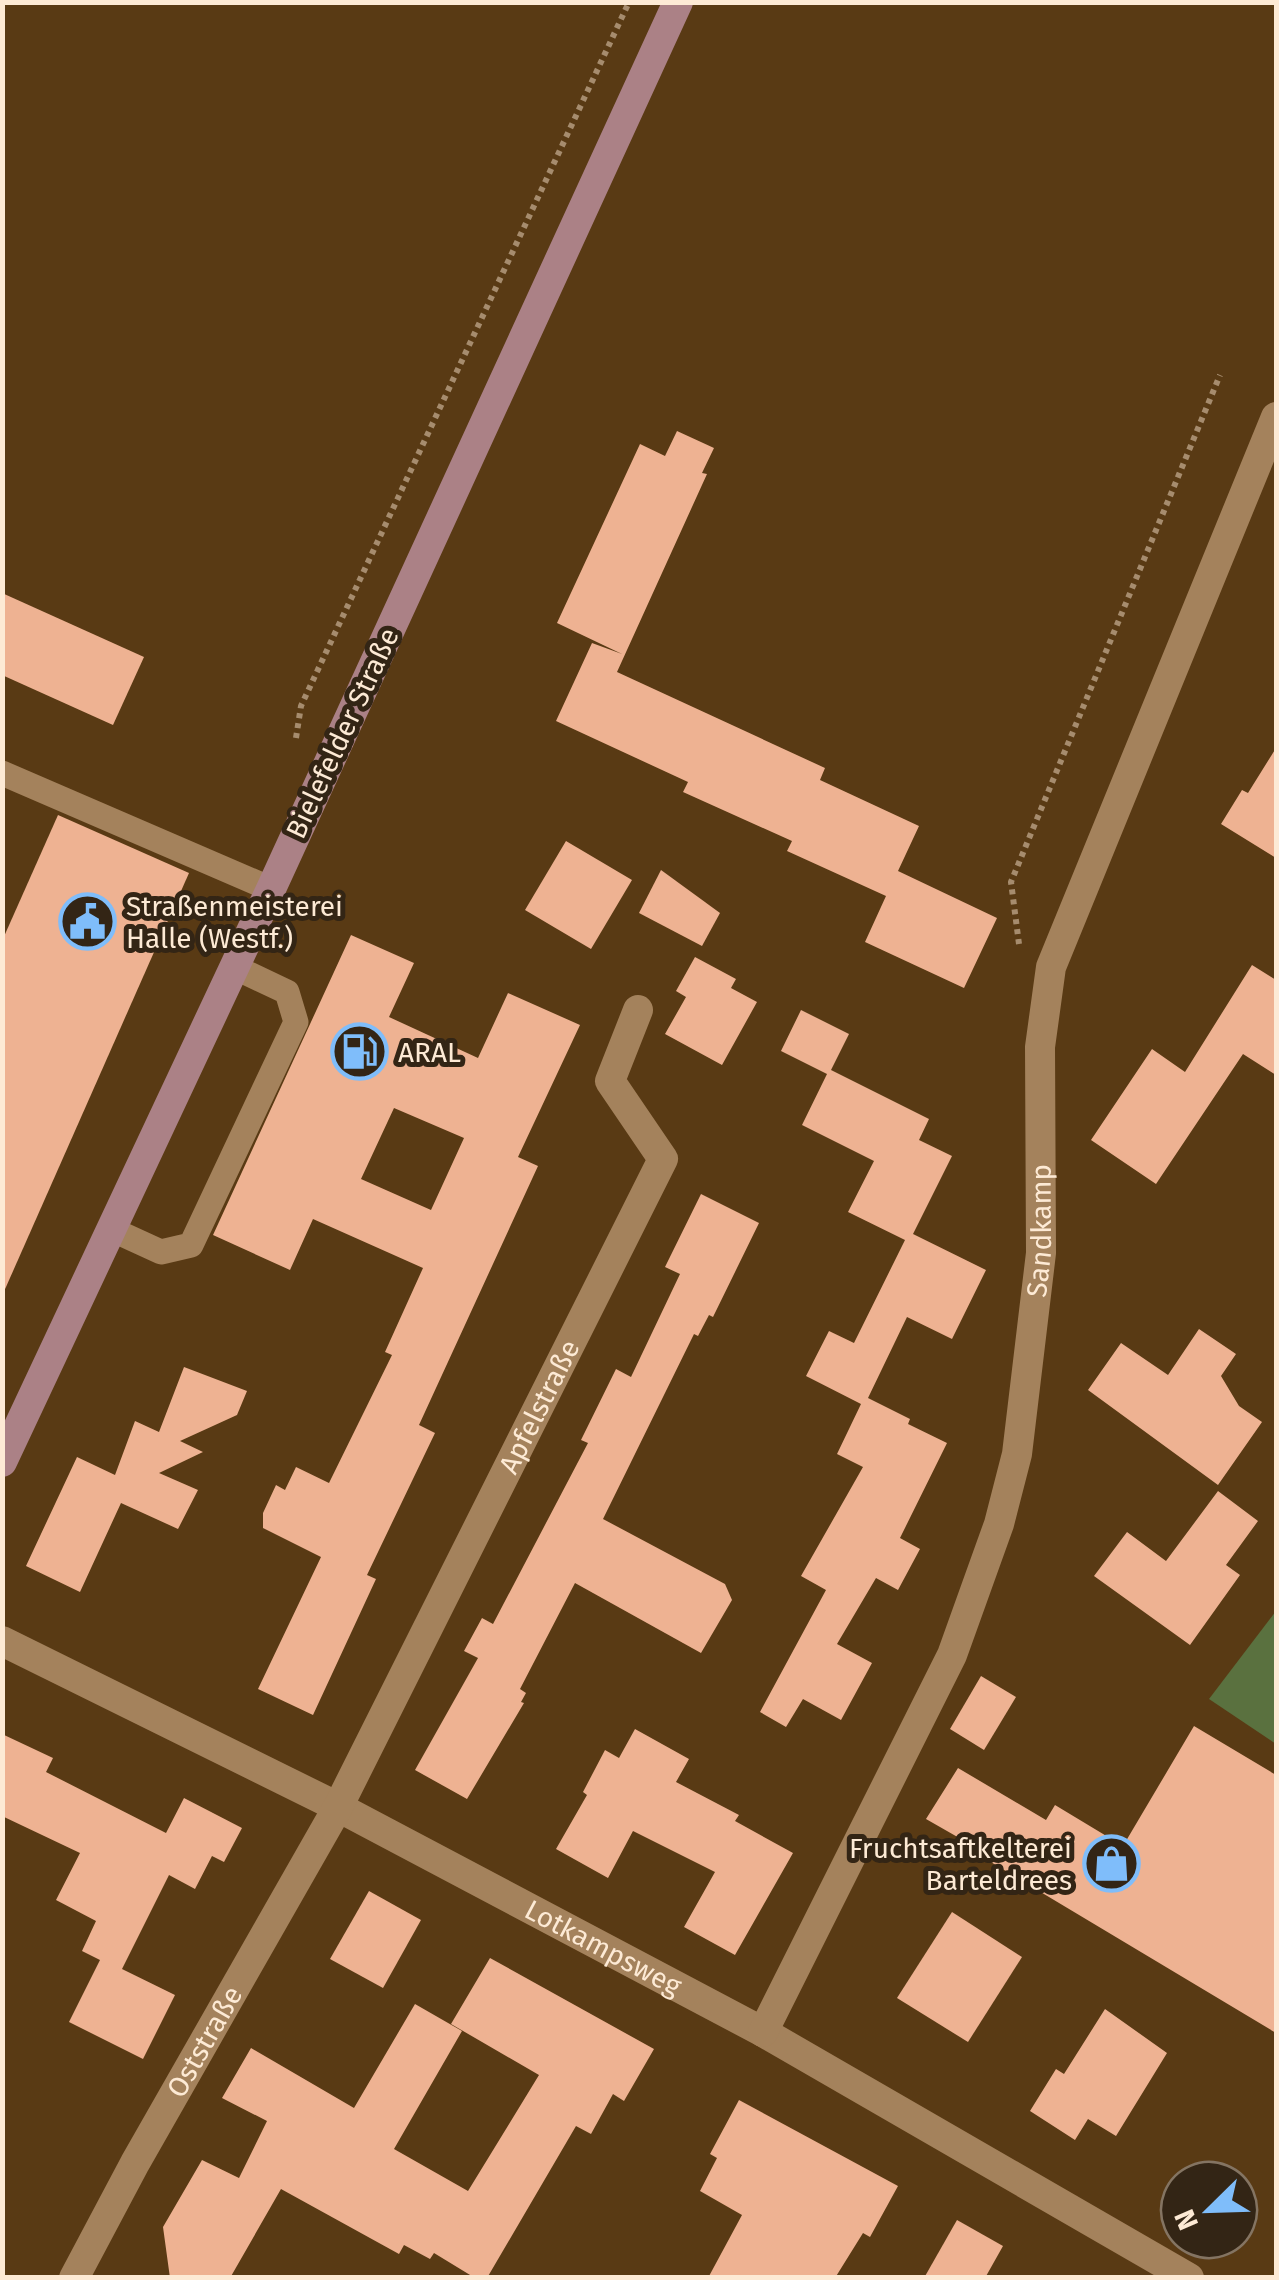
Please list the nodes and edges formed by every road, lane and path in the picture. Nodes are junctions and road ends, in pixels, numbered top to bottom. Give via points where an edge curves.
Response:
1 (629, 2) edge
2 (678, 2) edge
3 (1220, 376) dead end
4 (1276, 417) edge
5 (295, 742) dead end
6 (2, 773) edge
7 (271, 889) junction
8 (234, 967) junction
9 (1050, 967) junction
10 (638, 1010) dead end
11 (112, 1230) junction
12 (2, 1462) edge
13 (2, 1641) edge
14 (338, 1807) junction
15 (763, 2032) junction
16 (74, 2278) edge
17 (1189, 2278) edge

1 - 5 path via 301,706
2 - 7 street, Bielefelder Straße
3 - 9 path via 1011,882 1019,948
4 - 9 street, Sandkamp
6 - 7 lane
7 - 8 street, Bielefelder Straße
8 - 11 street, Bielefelder Straße
8 - 11 lane via 287,992 296,1022 192,1245 161,1252
9 - 15 street, Sandkamp via 1040,1047 1041,1253 1017,1454 999,1524 952,1655
10 - 14 street, Apfelstraße via 610,1081 663,1159
11 - 12 street, Bielefelder Straße
13 - 14 street, Lotkampsweg
14 - 15 street, Lotkampsweg
14 - 16 street, Oststraße
15 - 17 street, Lotkampsweg

